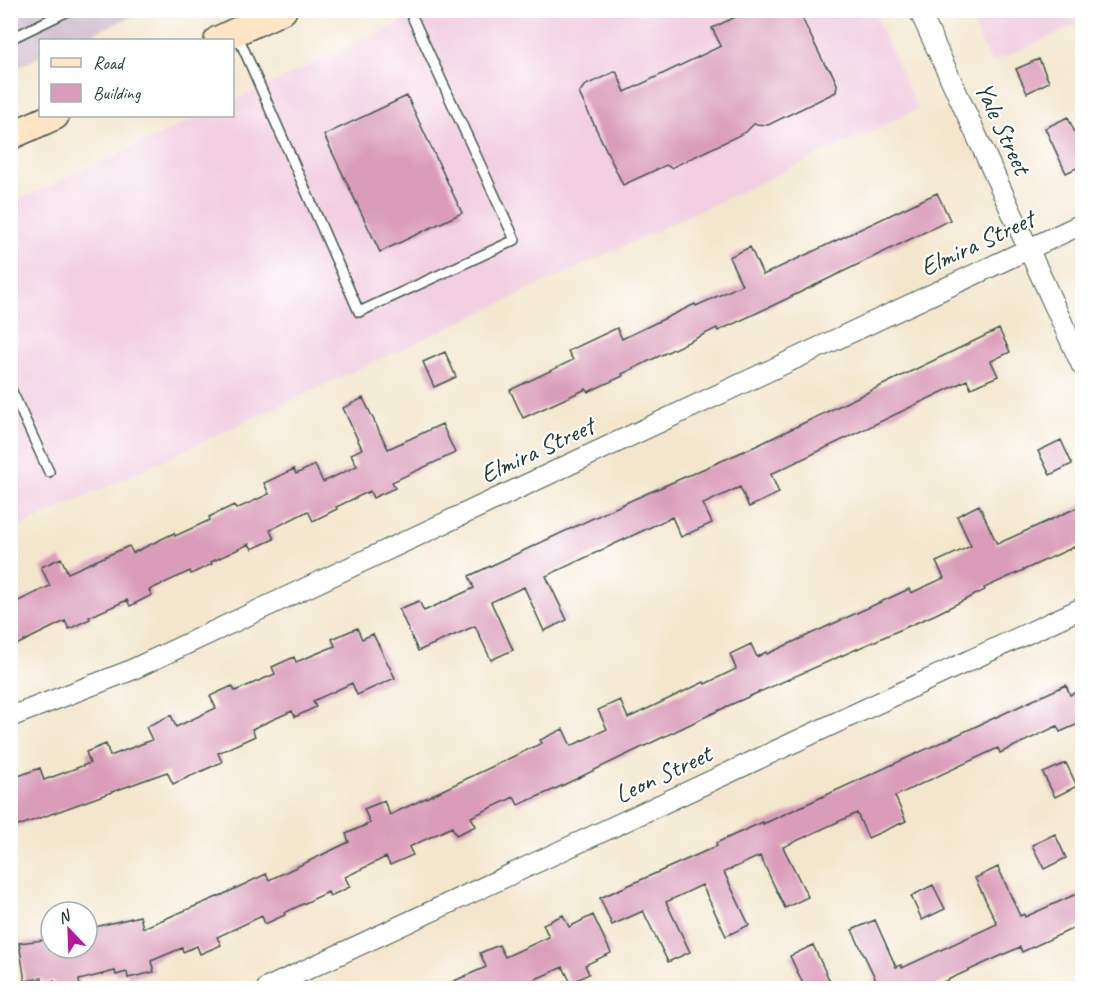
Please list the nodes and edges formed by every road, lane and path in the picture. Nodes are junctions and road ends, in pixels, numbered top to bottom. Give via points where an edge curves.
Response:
1 (70, 10) edge
2 (409, 10) edge
3 (919, 10) edge
4 (271, 13) edge
5 (227, 36) edge
6 (10, 39) edge
7 (234, 51) edge
8 (53, 117) edge
9 (10, 136) edge
10 (1083, 224) edge
11 (1029, 248) junction
12 (1083, 366) edge
13 (10, 387) edge
14 (49, 472) dead end
15 (1083, 608) edge
16 (10, 717) edge
17 (267, 988) edge

1 - 6 lane
2 - 7 lane via 515,240 359,312
3 - 11 street, Yale Street
4 - 5 main road
8 - 9 main road
10 - 11 street, Elmira Street
11 - 12 street, Yale Street
11 - 16 street, Elmira Street via 129,671
13 - 14 lane
15 - 17 street, Leon Street

